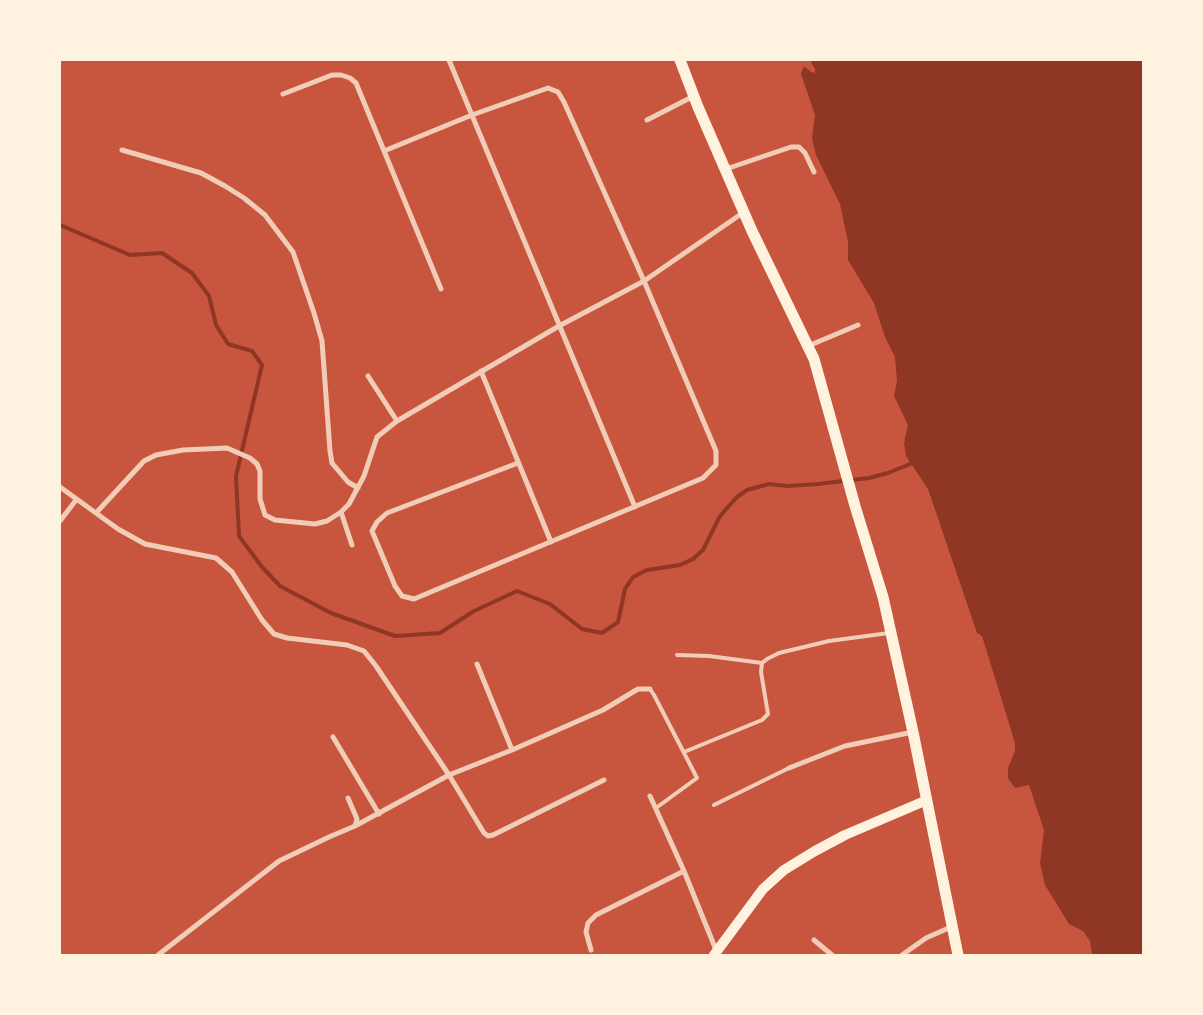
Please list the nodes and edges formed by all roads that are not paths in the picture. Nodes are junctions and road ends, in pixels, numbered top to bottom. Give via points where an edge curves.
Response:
1 (449, 60) edge
2 (680, 60) edge
3 (283, 94) dead end
4 (694, 96) junction
5 (472, 115) junction
6 (647, 120) dead end
7 (122, 150) dead end
8 (384, 151) junction
9 (726, 169) junction
10 (814, 172) dead end
11 (744, 211) junction
12 (644, 281) junction
13 (441, 289) dead end
14 (858, 325) dead end
15 (559, 326) junction
16 (808, 346) junction
17 (481, 371) junction
18 (368, 376) dead end
19 (398, 421) junction
20 (518, 463) junction
21 (60, 487) edge
22 (358, 488) junction
23 (76, 500) junction
24 (635, 507) junction
25 (341, 512) junction
26 (96, 513) junction
27 (60, 521) edge
28 (551, 542) junction
29 (352, 545) dead end
30 (891, 633) junction
31 (677, 655) dead end
32 (762, 663) junction
33 (477, 664) dead end
34 (650, 690) joint
35 (913, 732) junction
36 (333, 737) dead end
37 (512, 750) junction
38 (684, 752) junction
39 (789, 768) joint
40 (449, 776) junction
41 (604, 780) dead end
42 (650, 796) dead end
43 (348, 798) dead end
44 (927, 800) junction
45 (714, 805) dead end
46 (656, 808) junction
47 (379, 814) junction
48 (355, 826) junction
49 (684, 871) junction
50 (952, 927) junction
51 (814, 940) dead end
52 (591, 950) dead end
53 (715, 953) edge
54 (158, 955) edge
55 (832, 955) edge
56 (902, 955) edge
57 (958, 955) edge

1 - 5 street
2 - 4 main road
3 - 8 street via 332,75 350,78 356,83
4 - 6 street
4 - 9 main road
5 - 8 street
5 - 12 street via 548,88 558,92
5 - 15 street
7 - 22 street via 201,173 225,186 265,216 293,252 322,340 332,463 348,482
8 - 13 street
9 - 10 street via 798,147
9 - 11 main road
11 - 12 street
11 - 16 main road
12 - 15 street
12 - 24 street via 716,451 716,466 703,478
14 - 16 street
15 - 17 street
15 - 24 street
16 - 30 main road
17 - 19 street
17 - 20 street
18 - 19 street
19 - 22 street via 377,437
20 - 28 street
20 - 28 street via 387,514 372,531 395,586 402,596 414,599
21 - 23 street
22 - 25 street
23 - 26 street
23 - 27 street
24 - 28 street
25 - 26 street via 315,524 275,520 265,515 257,464 227,448 156,455 144,461
25 - 29 street
26 - 40 street via 145,544 216,558 232,572 274,634 347,645 364,651
30 - 32 lane via 828,641 779,653
30 - 35 main road
31 - 32 lane
32 - 38 lane via 768,714 762,720
33 - 37 street
34 - 37 street via 638,689 603,710
34 - 38 lane
35 - 39 street via 845,746
35 - 44 main road
36 - 47 street
37 - 40 street
38 - 46 lane via 697,778
39 - 45 lane
40 - 41 street via 488,836
40 - 47 street
42 - 46 street
43 - 48 street via 357,819
44 - 50 main road
44 - 53 main road via 845,835 784,870 763,889
46 - 49 street
47 - 48 street
48 - 54 street via 280,862
49 - 52 street via 596,915 588,923 586,932
49 - 53 street
50 - 56 street via 926,938
50 - 57 main road
51 - 55 street

